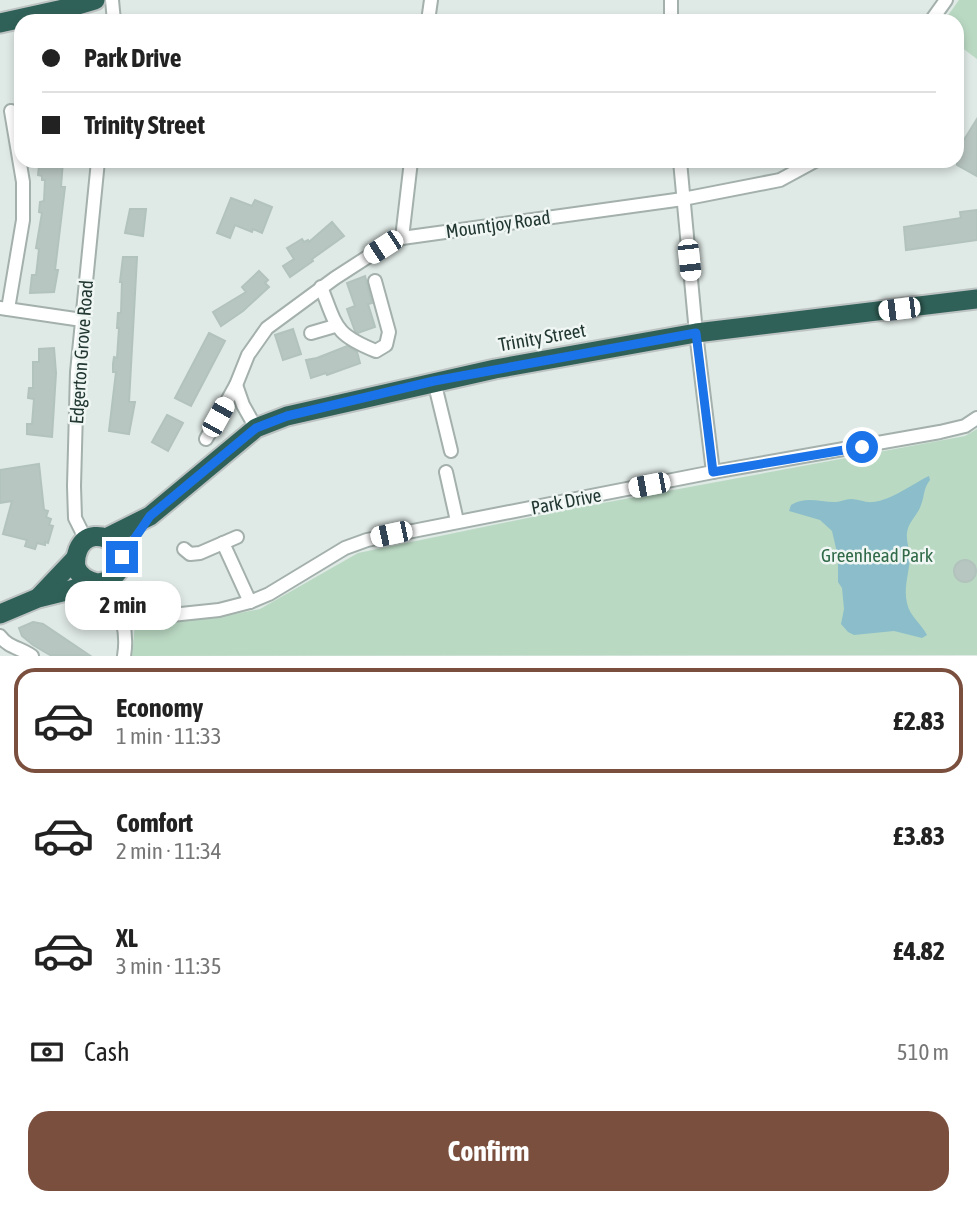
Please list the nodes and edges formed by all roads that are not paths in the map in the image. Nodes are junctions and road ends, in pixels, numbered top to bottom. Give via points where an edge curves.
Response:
1 (95, 0) edge
2 (41, 14) edge
3 (11, 111) dead end
4 (14, 129) edge
5 (21, 168) edge
6 (97, 168) edge
7 (410, 168) edge
8 (681, 168) edge
9 (801, 168) edge
10 (683, 199) junction
11 (402, 238) junction
12 (375, 281) dead end
13 (321, 288) junction
14 (977, 299) edge
15 (4, 308) edge
16 (82, 320) junction
17 (335, 326) junction
18 (311, 332) dead end
19 (696, 333) junction
20 (434, 381) junction
21 (236, 385) junction
22 (977, 418) edge
23 (256, 428) junction
24 (206, 439) dead end
25 (450, 451) dead end
26 (446, 472) dead end
27 (713, 472) junction
28 (150, 516) junction
29 (457, 521) junction
30 (237, 537) dead end
31 (96, 539) junction
32 (223, 543) junction
33 (184, 549) dead end
34 (122, 557) junction
35 (75, 559) junction
36 (102, 582) junction
37 (38, 598) junction
38 (250, 602) junction
39 (1, 617) edge
40 (124, 620) junction
41 (2, 642) edge
42 (32, 656) edge
43 (124, 656) edge

1 - 2 highway
3 - 4 street
5 - 15 street via 23,220
6 - 16 street, Edgerton Grove Road
7 - 11 street
8 - 10 street
9 - 10 street, Mountjoy Road via 780,180
10 - 11 street, Mountjoy Road
10 - 19 street
11 - 13 street, Mountjoy Road
12 - 17 street via 389,332 386,345 376,351
13 - 17 street
13 - 21 street, Mountjoy Road via 261,333
14 - 19 highway, Trinity Street
15 - 16 street
16 - 31 street, Edgerton Grove Road via 75,518
17 - 18 street
19 - 20 highway, Trinity Street
19 - 27 street
20 - 23 highway, Trinity Street via 287,416
20 - 25 street
21 - 23 street
21 - 24 street, Mountjoy Road
22 - 27 street, Park Drive via 940,432
23 - 28 highway, Trinity Street
26 - 29 street
27 - 29 street, Park Drive
28 - 31 highway, Trinity Street
28 - 34 highway, Trinity Street
29 - 38 street, Park Drive via 345,548
30 - 32 street
31 - 34 highway via 117,545
31 - 35 highway via 80,545
32 - 33 street via 200,553
32 - 38 street
34 - 36 highway via 118,572
35 - 36 highway via 79,573 90,582
35 - 37 highway
36 - 37 highway
36 - 40 street
37 - 39 highway
38 - 40 street, Park Drive via 219,610
40 - 43 street
41 - 42 street

